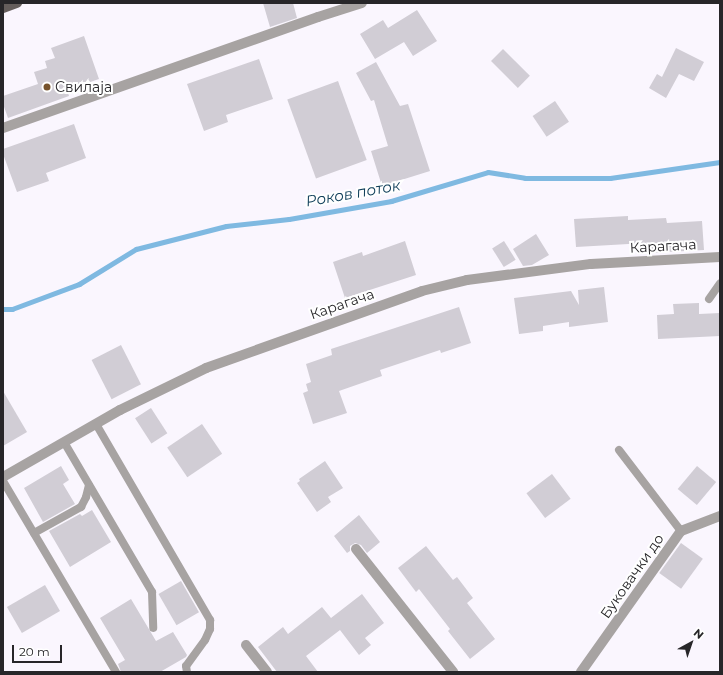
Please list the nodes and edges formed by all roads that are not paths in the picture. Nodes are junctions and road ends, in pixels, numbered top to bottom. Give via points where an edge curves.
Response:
1 (17, 3) edge
2 (362, 3) edge
3 (3, 8) edge
4 (3, 128) edge
5 (720, 257) edge
6 (720, 283) edge
7 (709, 299) dead end
8 (96, 424) junction
9 (64, 442) junction
10 (619, 450) dead end
11 (3, 477) edge
12 (3, 480) edge
13 (89, 485) junction
14 (720, 516) edge
15 (681, 531) junction
16 (34, 533) junction
17 (356, 549) dead end
18 (153, 628) dead end
19 (246, 645) dead end
20 (116, 672) edge
21 (187, 672) edge
22 (267, 672) edge
23 (453, 672) edge
24 (581, 672) edge

1 - 3 main road
2 - 4 street
5 - 8 street, Карагача via 591,264 467,280 422,291 206,368
6 - 7 lane
8 - 9 street, Карагача
8 - 21 lane via 210,620 210,629 186,666
9 - 11 street, Карагача
9 - 13 lane
10 - 15 lane
12 - 16 lane
13 - 16 lane via 81,506
13 - 18 lane via 152,592
14 - 15 street, Буковачки до
15 - 24 street, Буковачки до
16 - 20 lane
17 - 23 street
19 - 22 street

